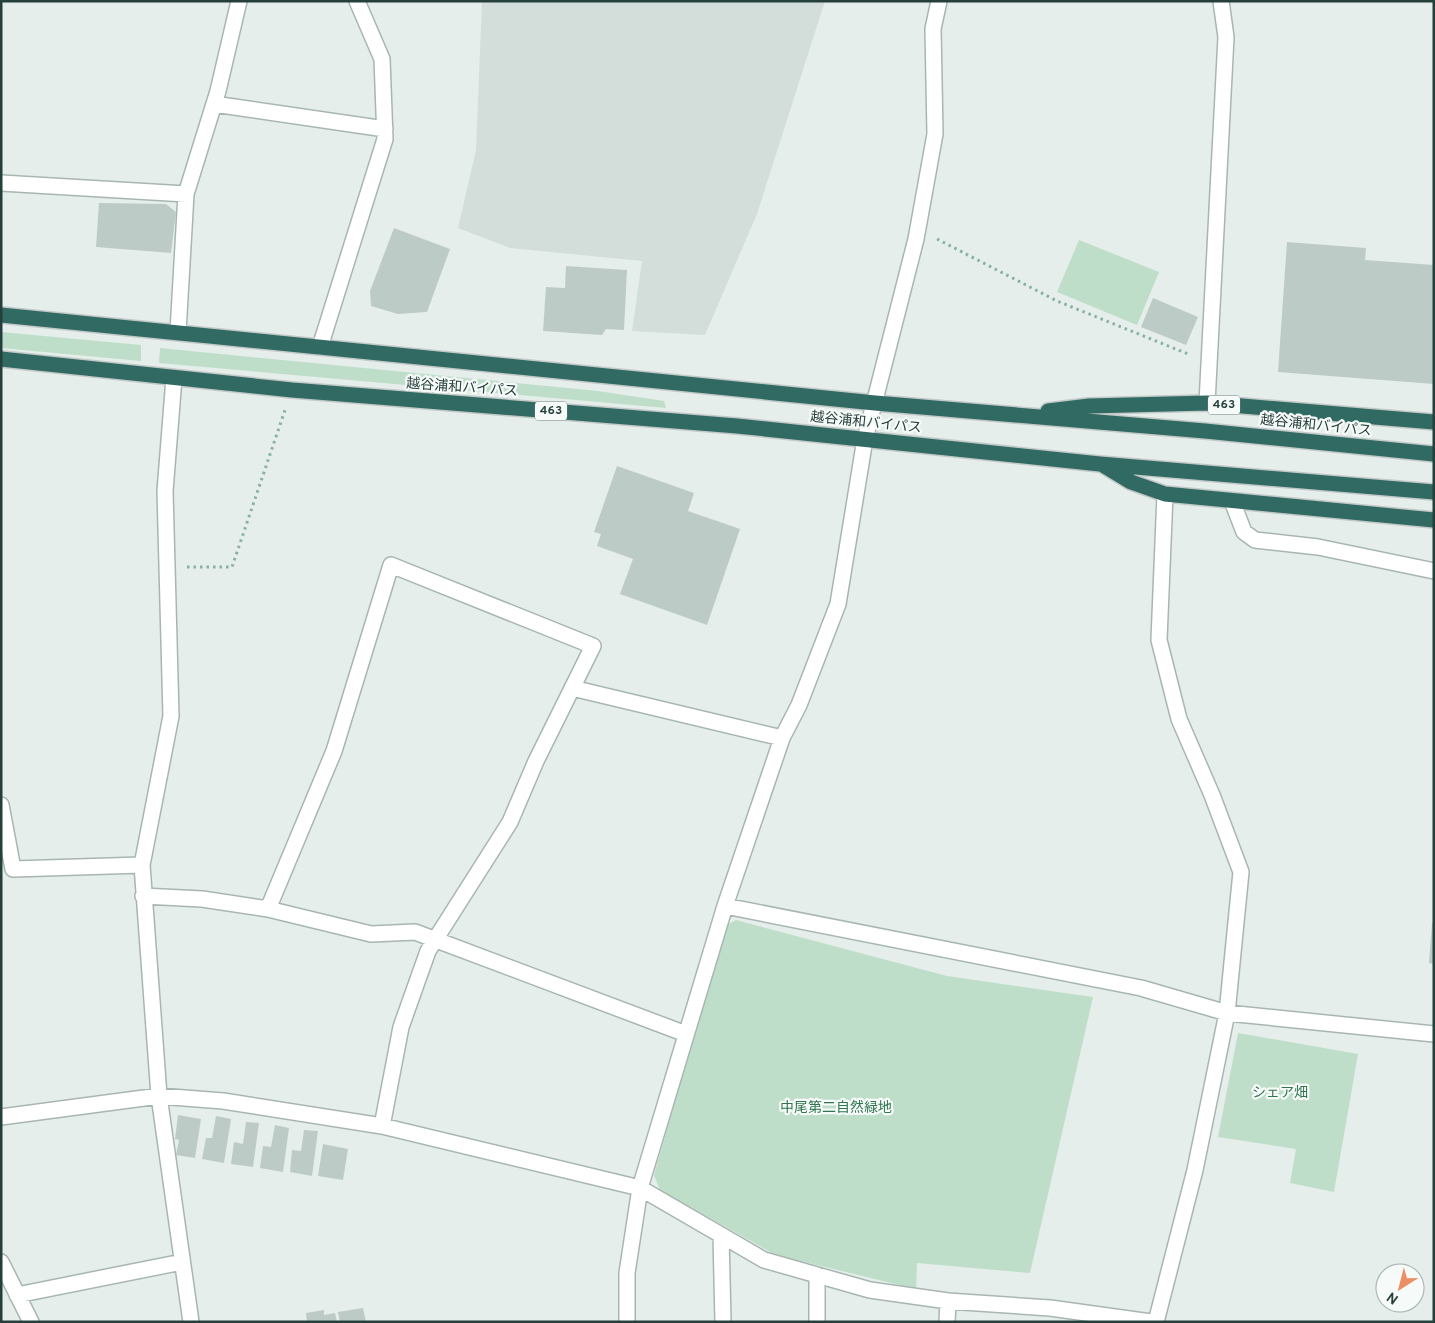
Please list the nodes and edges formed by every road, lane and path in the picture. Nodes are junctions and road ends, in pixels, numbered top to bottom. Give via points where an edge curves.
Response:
1 (239, 1) edge
2 (357, 1) edge
3 (939, 1) edge
4 (1221, 1) edge
5 (214, 104) junction
6 (385, 129) junction
7 (1, 183) edge
8 (186, 194) junction
9 (918, 229) junction
10 (1, 315) edge
11 (178, 332) junction
12 (320, 347) junction
13 (1, 360) edge
14 (1210, 363) junction
15 (174, 378) junction
16 (292, 390) junction
17 (875, 403) junction
18 (1208, 403) junction
19 (1015, 415) junction
20 (1434, 422) edge
21 (865, 439) junction
22 (1434, 454) edge
23 (1100, 464) junction
24 (1434, 492) edge
25 (1165, 494) junction
26 (1232, 501) junction
27 (1434, 520) edge
28 (166, 567) junction
29 (1434, 571) edge
30 (572, 688) junction
31 (782, 738) junction
32 (1, 805) edge
33 (142, 865) junction
34 (143, 896) junction
35 (725, 906) junction
36 (268, 909) junction
37 (434, 941) junction
38 (1227, 1013) junction
39 (686, 1034) junction
40 (1434, 1034) edge
41 (159, 1096) junction
42 (1, 1117) edge
43 (382, 1126) junction
44 (640, 1188) junction
45 (721, 1235) junction
46 (1, 1262) edge
47 (182, 1262) junction
48 (817, 1275) junction
49 (17, 1294) junction
50 (948, 1301) junction
51 (31, 1322) edge
52 (191, 1322) edge
53 (627, 1322) edge
54 (723, 1322) edge
55 (817, 1322) edge
56 (947, 1322) edge
57 (1151, 1322) edge
58 (1156, 1322) edge

1 - 5 street
2 - 6 street via 382,59
3 - 9 street via 933,29 935,134
4 - 14 street via 1226,38
5 - 6 street
5 - 8 street
6 - 12 street via 385,139
7 - 8 street
8 - 11 street
9 - 14 path via 1057,301
9 - 17 street
10 - 11 highway, 越谷浦和バイパス / 463
11 - 12 highway, 越谷浦和バイパス / 463
12 - 17 highway, 越谷浦和バイパス / 463
13 - 15 highway, 越谷浦和バイパス / 463
14 - 18 street
15 - 16 highway, 越谷浦和バイパス / 463
15 - 28 street via 165,491
16 - 21 highway, 越谷浦和バイパス / 463
16 - 28 path via 232,567
17 - 19 highway, 越谷浦和バイパス / 463
17 - 21 street
18 - 19 highway, 越谷浦和バイパス / 463 via 1090,406
18 - 20 highway, 越谷浦和バイパス / 463
19 - 22 highway, 越谷浦和バイパス / 463 via 1205,430
21 - 23 highway, 越谷浦和バイパス / 463
21 - 31 street via 838,604 799,705
23 - 24 highway, 越谷浦和バイパス / 463
23 - 25 highway, 越谷浦和バイパス / 463 via 1131,482
25 - 26 highway, 越谷浦和バイパス / 463
25 - 38 street via 1159,640 1179,720 1241,872
26 - 27 highway, 越谷浦和バイパス / 463
26 - 29 street via 1244,532 1255,540 1318,547
28 - 33 street via 171,716
30 - 31 street
30 - 36 street via 593,646 391,565 334,751
30 - 37 street via 510,822
31 - 35 street
32 - 33 street via 13,870
33 - 34 street
34 - 36 street
34 - 41 street
35 - 38 street via 1141,988
35 - 39 street
36 - 37 street via 371,934 415,932
37 - 39 street
37 - 43 street via 401,1027
38 - 40 street
38 - 58 street via 1195,1170
39 - 44 street
41 - 42 street
41 - 43 street via 223,1101
41 - 47 street
43 - 44 street
44 - 45 street
44 - 53 street via 627,1273
45 - 48 street via 764,1260
45 - 54 street
46 - 49 street
47 - 49 street
47 - 52 street
48 - 50 street via 870,1290
48 - 55 street
49 - 51 street
50 - 56 street
50 - 57 street via 1050,1308

